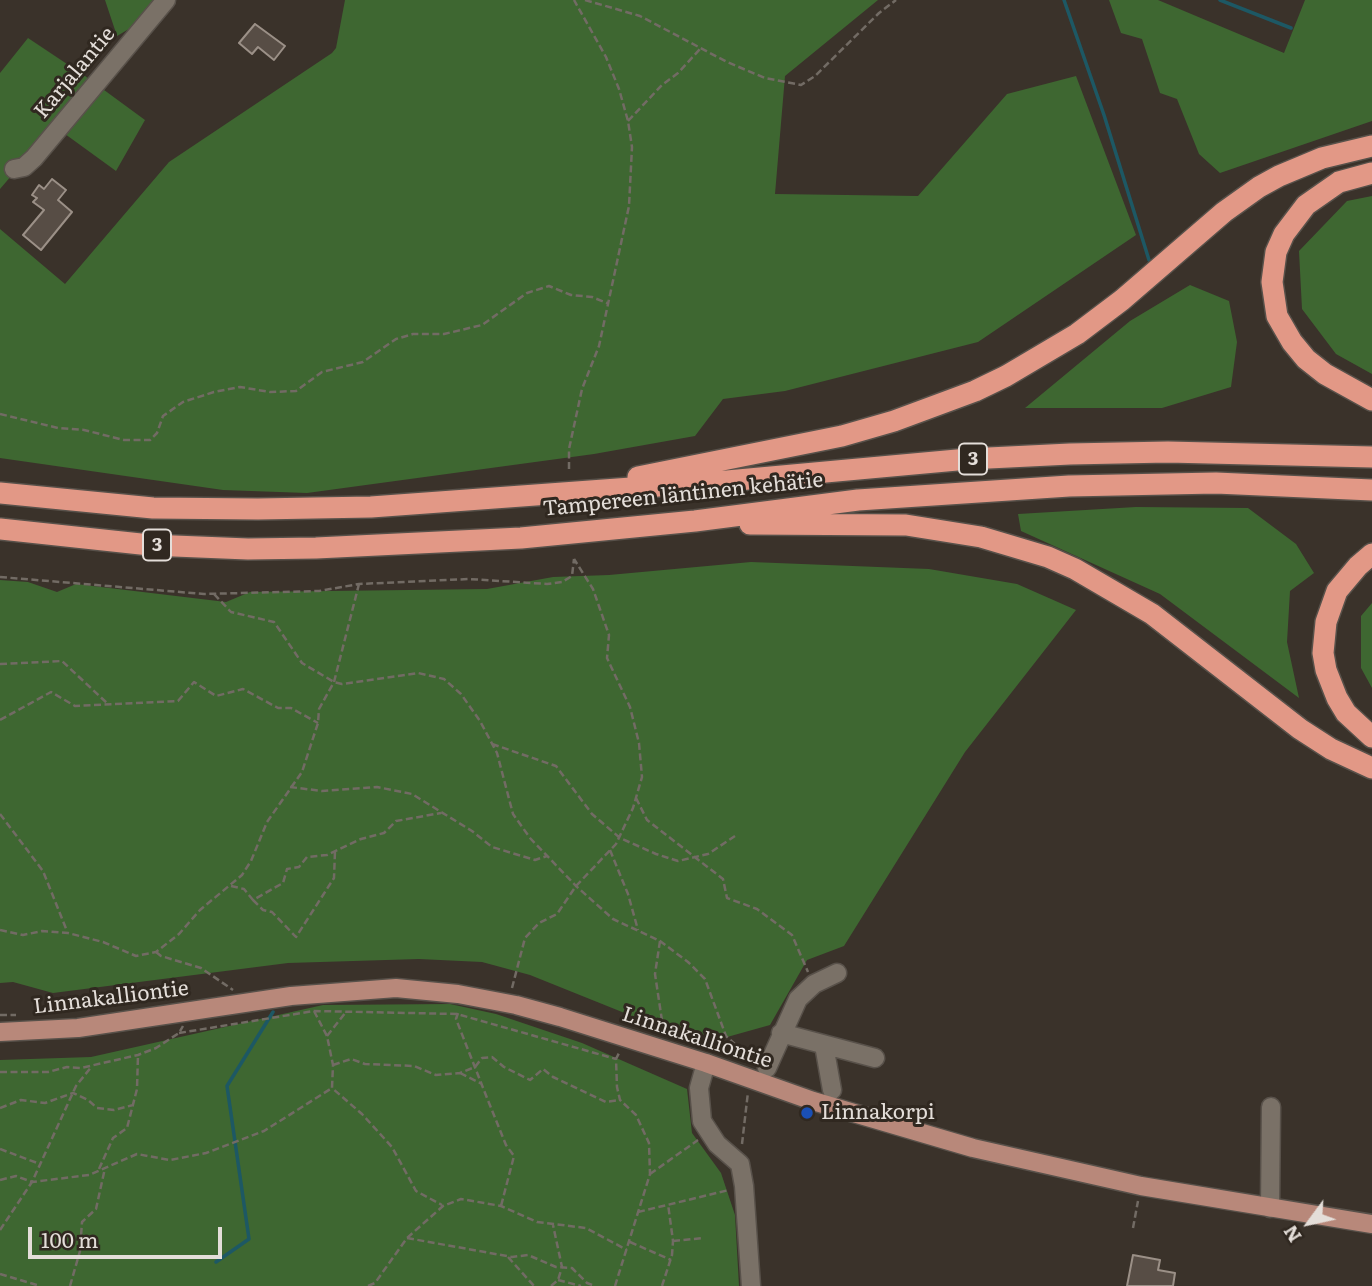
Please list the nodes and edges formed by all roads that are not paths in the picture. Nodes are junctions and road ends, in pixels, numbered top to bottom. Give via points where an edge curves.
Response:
1 (166, 0) edge
2 (1372, 146) edge
3 (14, 169) dead end
4 (1372, 173) edge
5 (1372, 400) edge
6 (1372, 457) edge
7 (1372, 490) edge
8 (576, 492) junction
9 (0, 493) edge
10 (695, 521) junction
11 (0, 529) edge
12 (1372, 554) edge
13 (1372, 737) edge
14 (1372, 768) edge
15 (836, 972) dead end
16 (0, 1032) edge
17 (781, 1033) junction
18 (824, 1045) junction
19 (875, 1058) dead end
20 (706, 1063) junction
21 (762, 1066) road end
22 (832, 1090) dead end
23 (1271, 1107) dead end
24 (1270, 1208) junction
25 (1372, 1224) edge
26 (751, 1286) edge

1 - 3 street, Karjalantie via 34,158
2 - 8 highway via 1322,158 1259,187 1077,334 975,391 842,436
4 - 5 highway via 1339,182 1306,205 1276,252 1272,282 1277,316 1306,359
6 - 8 highway, Tampereen läntinen kehätie / 3 via 1070,454
7 - 10 highway, Tampereen läntinen kehätie / 3 via 1216,483 1069,486 858,500
8 - 9 highway, Tampereen läntinen kehätie / 3 via 466,502 258,509 153,508
10 - 11 highway, Tampereen läntinen kehätie / 3 via 521,538 316,548 150,545
10 - 14 highway via 906,525 981,537 1048,558 1152,614 1300,729
12 - 13 highway via 1337,591 1326,622 1323,653 1337,698
15 - 17 street via 798,999
16 - 20 main road, Linnakalliontie via 78,1028 291,996 396,988 516,1005
17 - 18 street
17 - 21 street
18 - 19 street
18 - 22 street
20 - 24 main road, Linnakalliontie via 813,1101 973,1147 1116,1181
20 - 26 street via 699,1088 702,1121 740,1164
23 - 24 street
24 - 25 main road, Linnakalliontie

